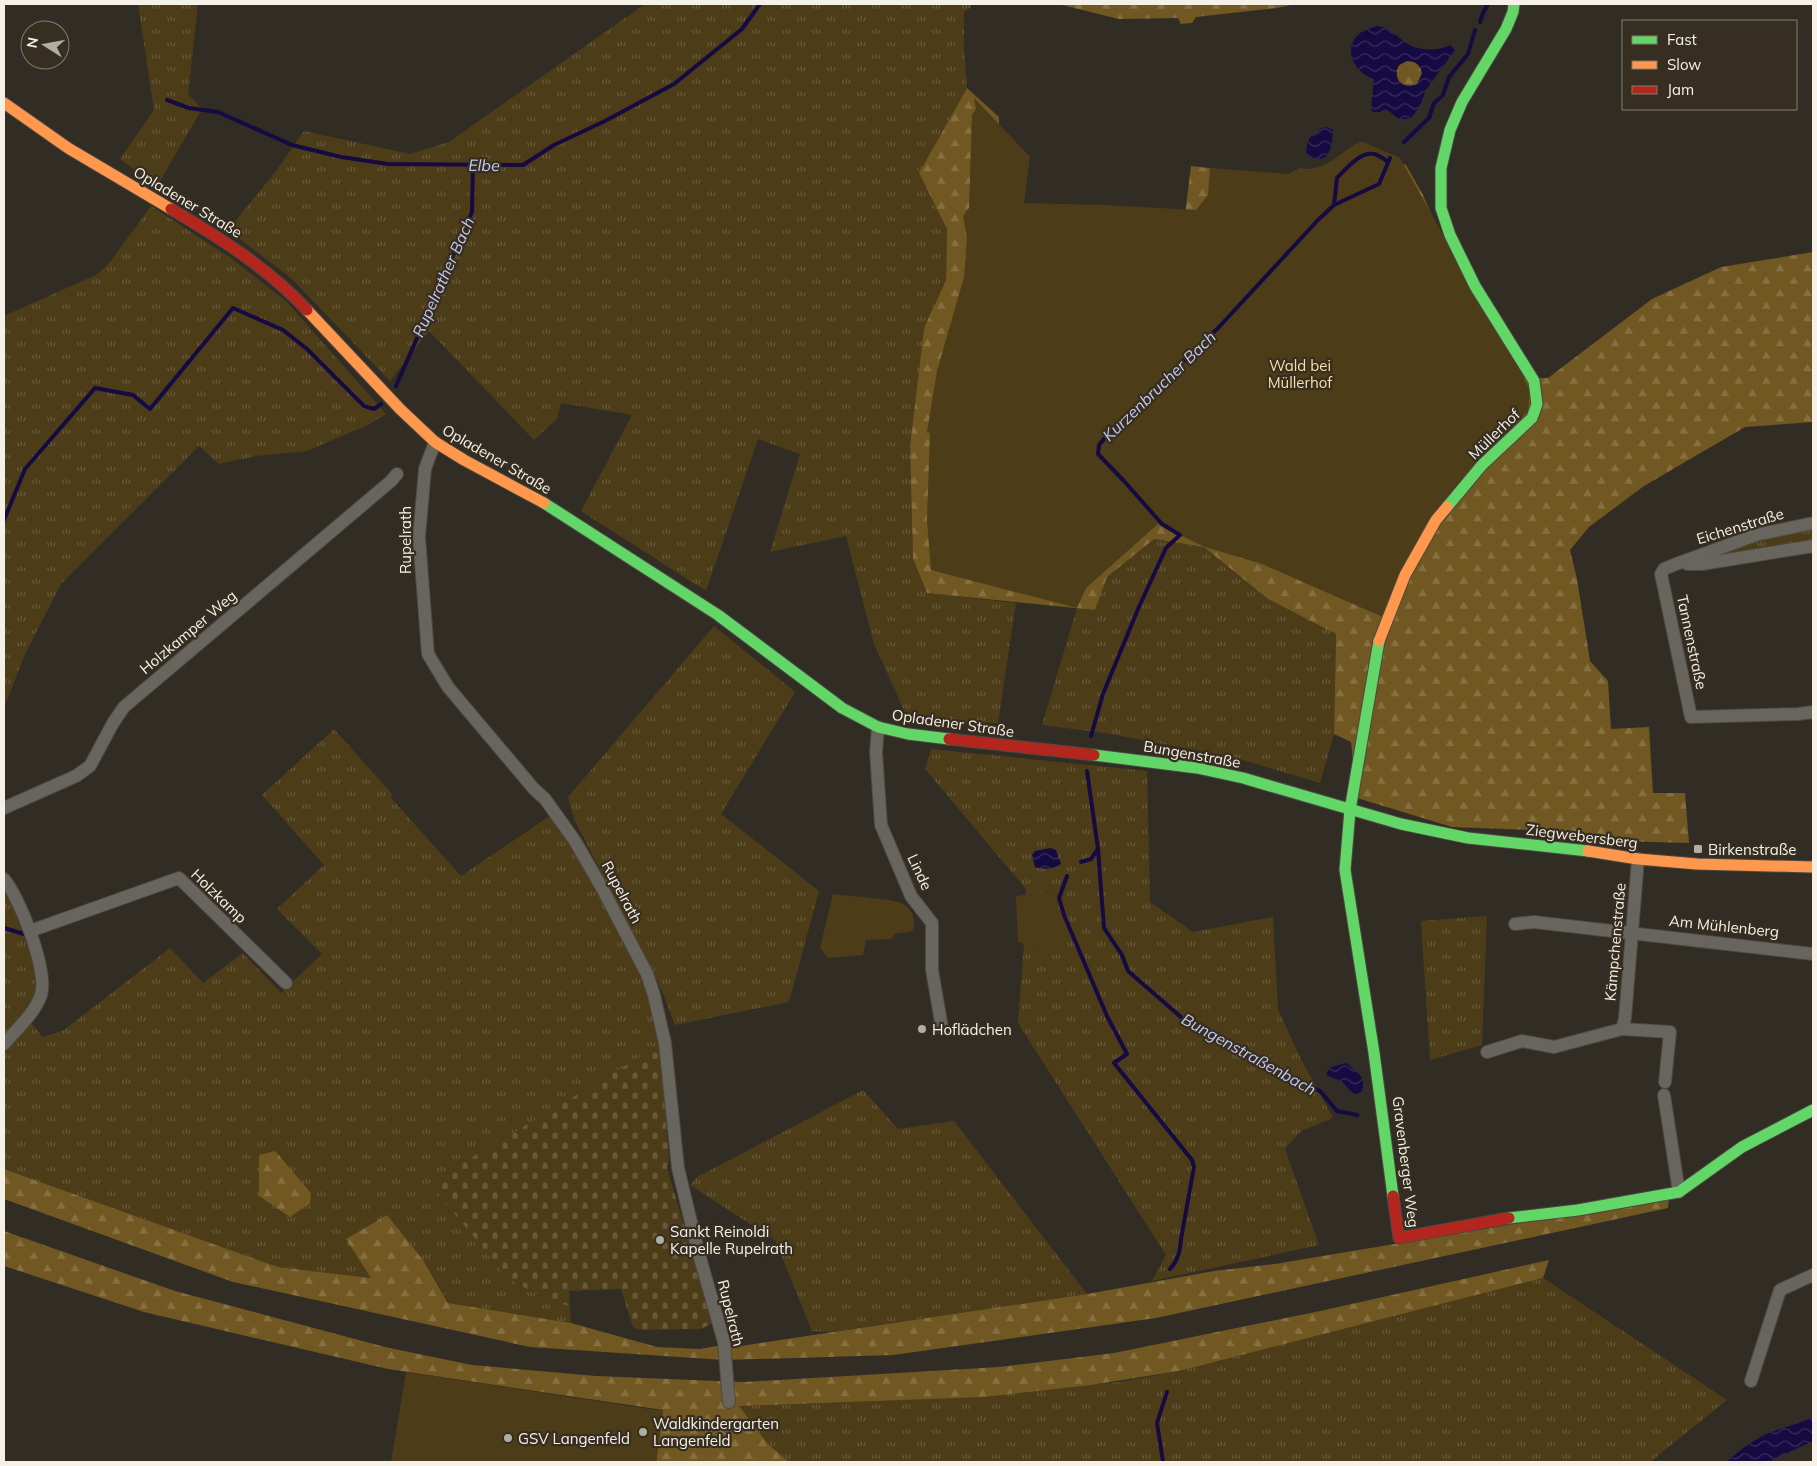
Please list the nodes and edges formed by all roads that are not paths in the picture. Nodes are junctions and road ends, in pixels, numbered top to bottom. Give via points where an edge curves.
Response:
1 (1514, 4) edge
2 (4, 103) edge
3 (435, 442) junction
4 (397, 474) dead end
5 (1813, 523) edge
6 (1813, 546) edge
7 (1676, 564) junction
8 (1661, 574) joint
9 (1813, 712) edge
10 (878, 727) junction
11 (1024, 748) joint
12 (4, 808) edge
13 (1350, 810) junction
14 (1638, 858) junction
15 (1813, 866) edge
16 (4, 879) edge
17 (1515, 924) dead end
18 (30, 931) junction
19 (1631, 932) junction
20 (1813, 954) edge
21 (286, 984) dead end
22 (942, 1028) dead end
23 (1622, 1029) junction
24 (4, 1044) edge
25 (1487, 1052) dead end
26 (1664, 1082) dead end
27 (1664, 1095) dead end
28 (1813, 1110) edge
29 (1679, 1192) junction
30 (1813, 1275) edge
31 (1751, 1381) dead end
32 (728, 1402) dead end

1 - 13 main road, Müllerhof via 1506,29 1462,102 1450,130 1441,168 1441,208 1450,235 1475,286 1534,381 1537,410 1482,465 1436,520 1406,575 1379,639
2 - 3 main road, Opladener Straße via 68,148 256,263 298,300
3 - 10 main road, Opladener Straße via 542,503 668,582 747,635 842,708
3 - 32 street, Rupelrath via 425,470 419,538 428,654 448,688 545,799 575,841 647,974 665,1043 678,1168 696,1247 724,1342
4 - 12 street, Holzkamper Weg via 124,708 86,770
5 - 7 street, Eichenstraße via 1756,535
6 - 7 street, Eichenstraße via 1702,564
7 - 8 street, Eichenstraße via 1664,568
8 - 9 street, Tannenstraße via 1691,717
10 - 11 main road, Opladener Straße via 908,734
10 - 22 street, Linde via 876,752 881,825 911,896 932,923 932,970
11 - 13 main road, Bungenstraße via 1197,768 1243,778
13 - 14 main road, Ziegwebersberg via 1468,838
13 - 29 main road, Gravenberger Weg via 1345,870 1399,1238
14 - 15 main road, Ziegwebersberg via 1697,864
14 - 19 street, Kämpchenstraße
16 - 18 street
17 - 19 street, Am Mühlenberg via 1534,922
18 - 21 street, Holzkamp via 179,878
18 - 24 street via 42,974 39,999
19 - 20 street, Am Mühlenberg
19 - 23 street, Kämpchenstraße
23 - 25 street via 1554,1047 1522,1041
23 - 26 street via 1670,1032
27 - 29 street
28 - 29 main road, Gravenberger Weg via 1742,1147
30 - 31 street via 1780,1290

